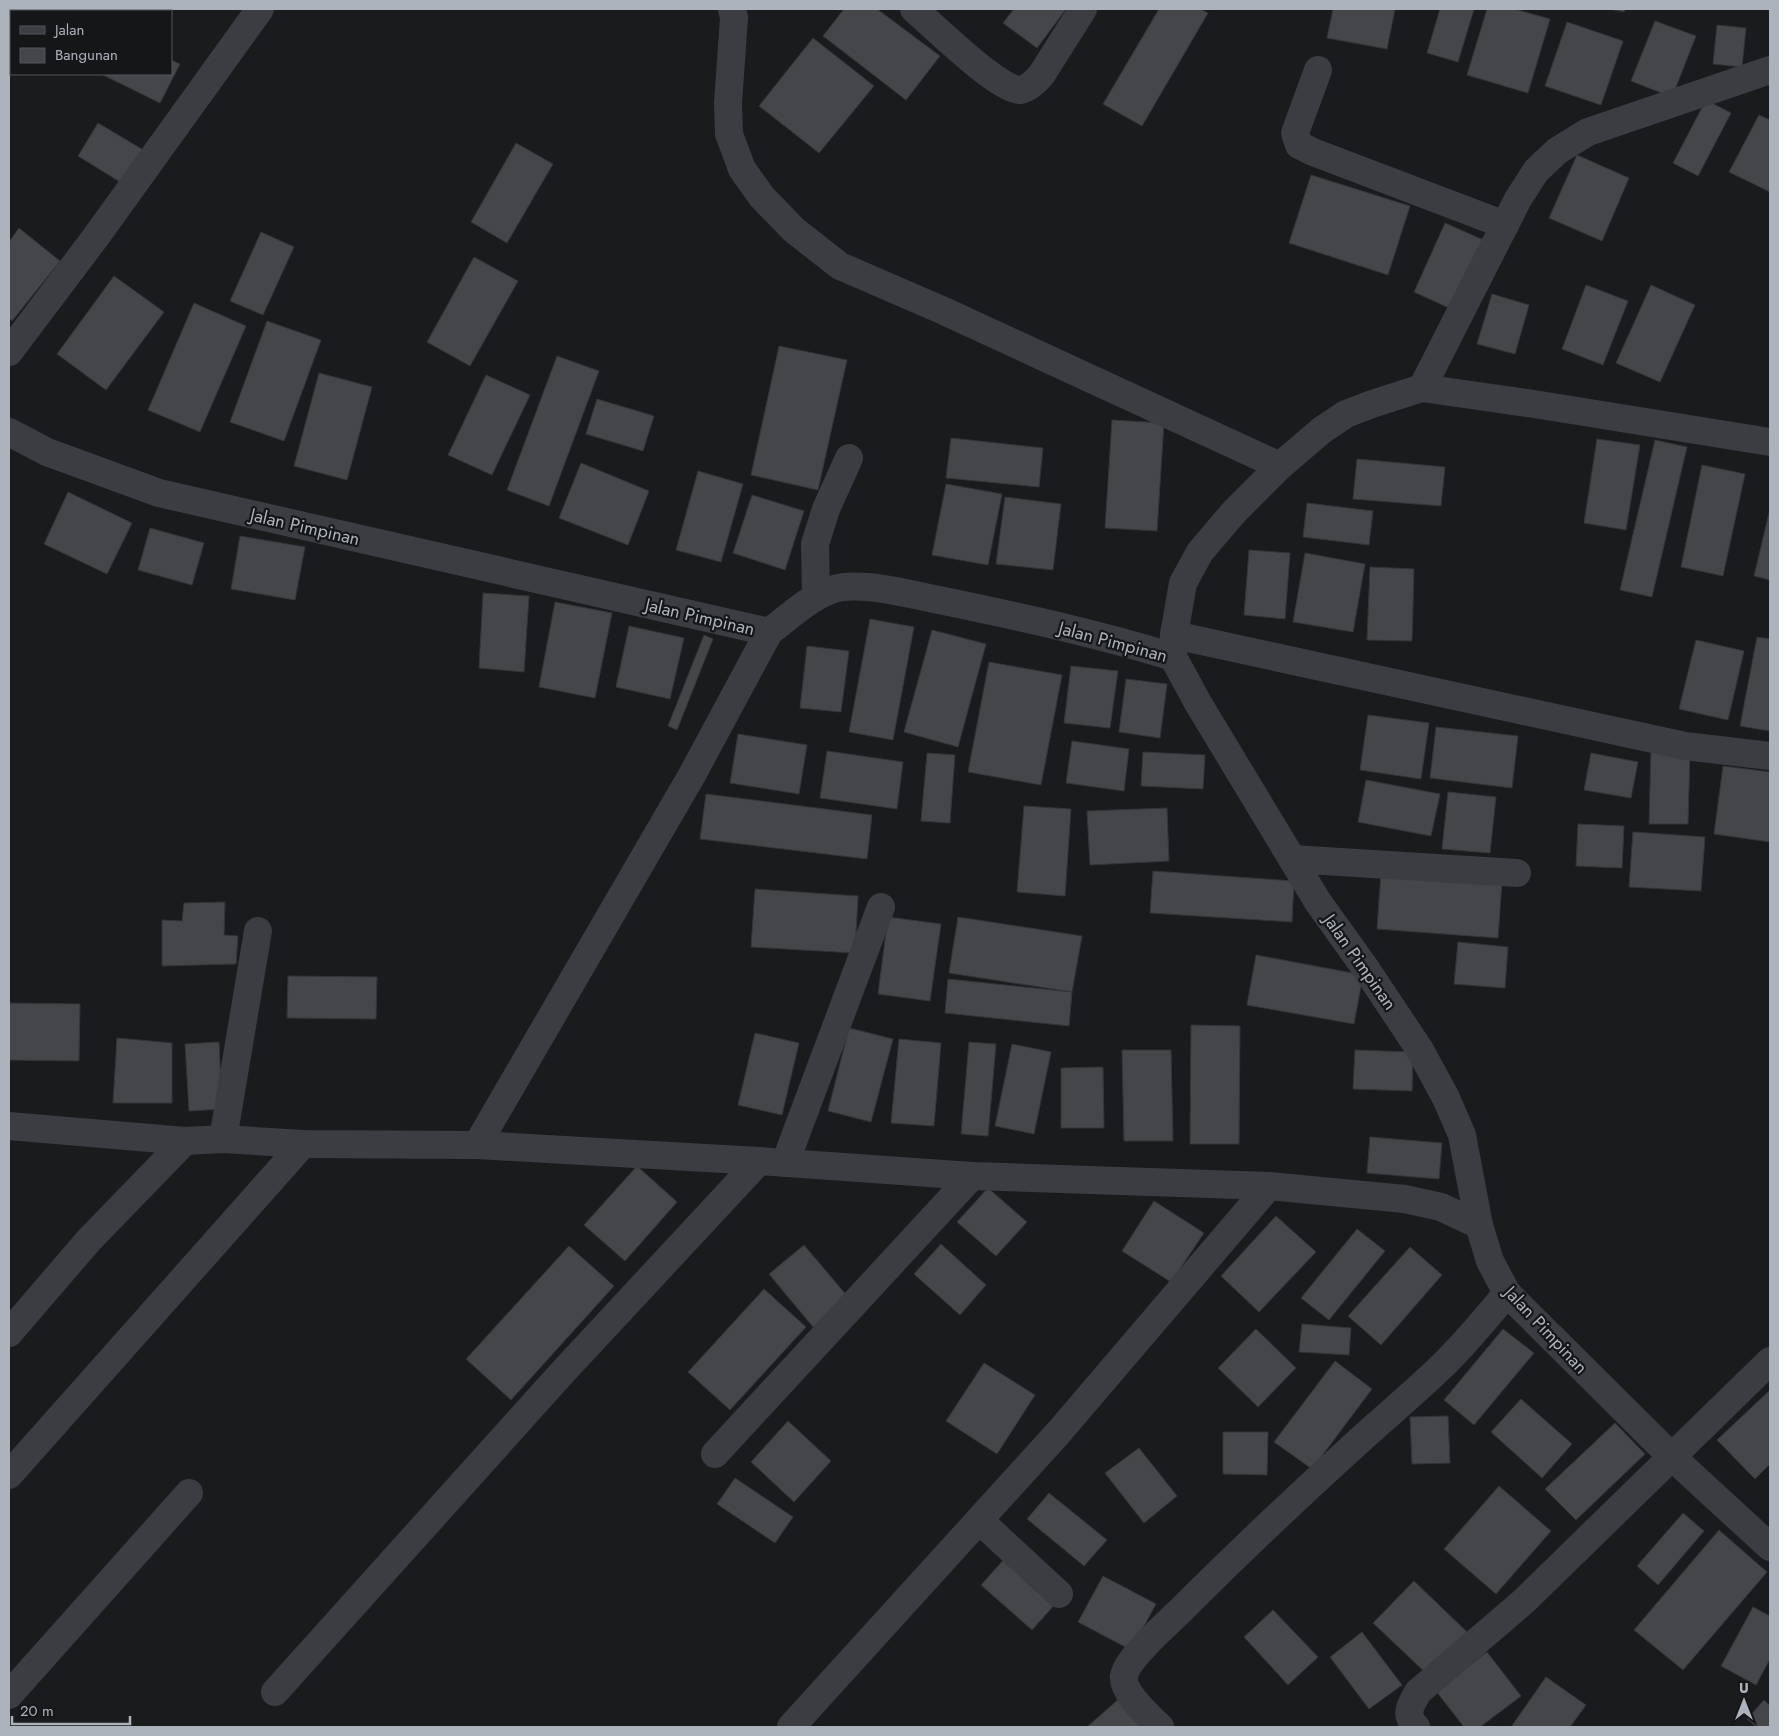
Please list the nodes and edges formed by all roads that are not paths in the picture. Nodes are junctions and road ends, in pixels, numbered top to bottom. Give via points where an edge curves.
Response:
1 (260, 9) edge
2 (914, 9) edge
3 (1083, 9) edge
4 (739, 12) edge
5 (1318, 70) dead end
6 (1770, 70) edge
7 (1505, 225) junction
8 (9, 352) edge
9 (1422, 388) junction
10 (9, 432) edge
11 (1770, 442) edge
12 (849, 458) dead end
13 (1280, 466) junction
14 (816, 596) junction
15 (769, 632) junction
16 (1174, 646) junction
17 (1770, 756) edge
18 (1292, 859) junction
19 (1517, 874) dead end
20 (882, 907) dead end
21 (258, 931) dead end
22 (9, 1126) edge
23 (223, 1139) junction
24 (185, 1141) junction
25 (303, 1144) junction
26 (477, 1145) junction
27 (772, 1162) junction
28 (972, 1176) junction
29 (1269, 1186) junction
30 (1479, 1225) junction
31 (1507, 1293) junction
32 (9, 1333) edge
33 (1770, 1361) edge
34 (716, 1454) dead end
35 (1671, 1456) junction
36 (9, 1475) edge
37 (189, 1493) dead end
38 (979, 1520) junction
39 (1770, 1547) edge
40 (1059, 1594) dead end
41 (275, 1692) dead end
42 (9, 1696) edge
43 (791, 1727) edge
44 (1160, 1727) edge
45 (1416, 1727) edge

1 - 8 street
2 - 3 street via 988,73 1008,88 1021,90 1042,74
4 - 13 street via 728,104 729,134 742,169 762,197 794,230 840,266
5 - 7 street via 1296,133 1299,145
6 - 7 street via 1588,132 1557,150 1536,171
7 - 9 street
9 - 11 street
9 - 13 street via 1346,414
10 - 15 street, Jalan Pimpinan via 47,452 159,493
12 - 14 street via 814,544
13 - 16 street via 1200,552 1183,584
14 - 15 street, Jalan Pimpinan
14 - 16 street, Jalan Pimpinan via 842,587 883,589 1123,642
15 - 26 street via 692,775
16 - 17 street via 1685,746
16 - 18 street, Jalan Pimpinan via 1198,703
18 - 19 street
18 - 30 street, Jalan Pimpinan via 1420,1050 1446,1098 1462,1135
20 - 27 street
21 - 23 street
22 - 24 street
23 - 24 street
23 - 25 street
24 - 32 street via 90,1240
25 - 26 street
25 - 36 street
26 - 27 street
27 - 28 street
27 - 41 street via 561,1374
28 - 29 street
28 - 34 street
29 - 30 street via 1405,1199 1441,1207
29 - 38 street via 1059,1432
30 - 31 street, Jalan Pimpinan via 1490,1261
31 - 35 street, Jalan Pimpinan
31 - 44 street via 1442,1366 1347,1451 1139,1651 1128,1666 1125,1682 1137,1703
33 - 35 street
35 - 39 street, Jalan Pimpinan
35 - 45 street via 1524,1601 1418,1692 1409,1712 1409,1718
37 - 42 street
38 - 40 street
38 - 43 street

